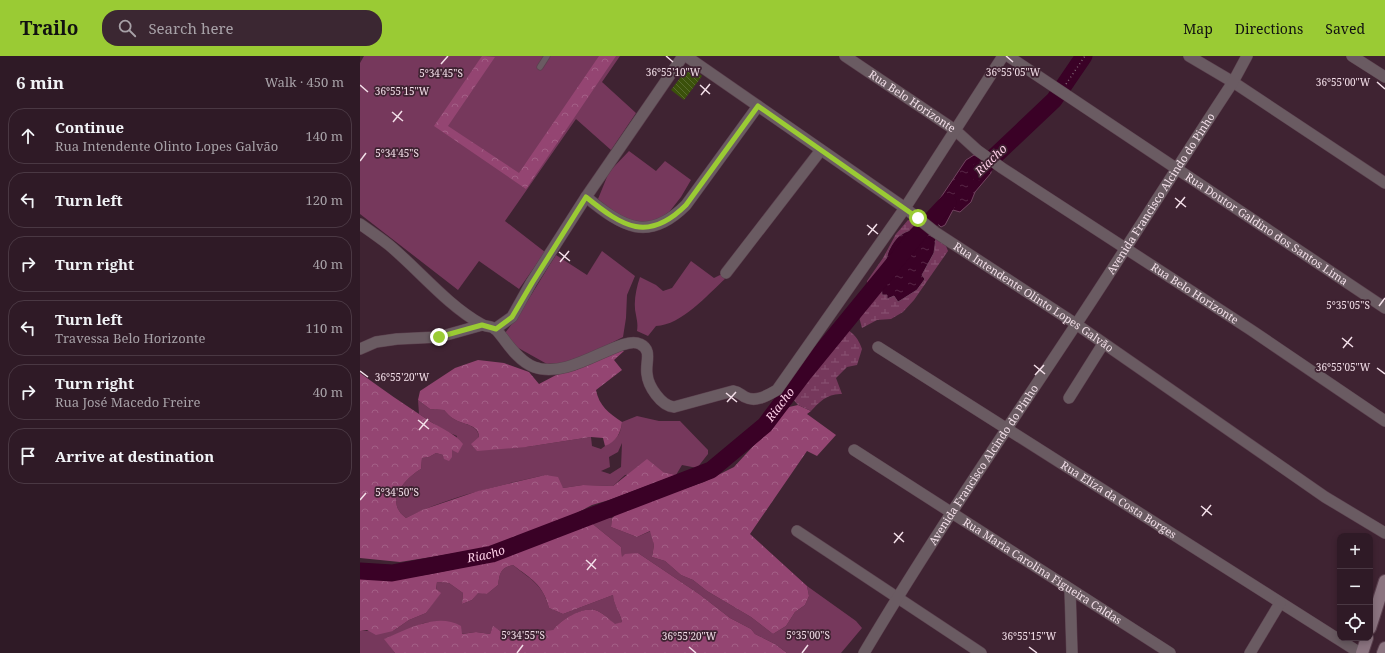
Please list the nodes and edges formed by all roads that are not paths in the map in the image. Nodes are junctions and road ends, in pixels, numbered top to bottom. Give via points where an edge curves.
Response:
1 (548, 56) edge
2 (683, 56) edge
3 (686, 56) edge
4 (845, 56) edge
5 (1003, 56) edge
6 (1008, 56) edge
7 (1189, 56) edge
8 (1247, 56) edge
9 (1352, 56) edge
10 (540, 67) dead end
11 (1385, 77) edge
12 (1233, 82) junction
13 (758, 106) junction
14 (954, 130) junction
15 (821, 150) junction
16 (1176, 168) junction
17 (1385, 183) edge
18 (586, 197) junction
19 (905, 208) junction
20 (360, 224) edge
21 (1126, 248) junction
22 (726, 273) dead end
23 (1385, 308) edge
24 (1076, 324) junction
25 (482, 325) junction
26 (496, 329) junction
27 (1103, 344) junction
28 (878, 347) dead end
29 (360, 349) edge
30 (1069, 398) dead end
31 (1385, 422) edge
32 (1005, 429) junction
33 (854, 450) dead end
34 (952, 514) junction
35 (797, 531) dead end
36 (1385, 533) edge
37 (1385, 581) edge
38 (1070, 589) junction
39 (897, 598) junction
40 (1280, 603) junction
41 (1373, 619) edge
42 (1366, 641) edge
43 (1385, 648) edge
44 (864, 653) edge
45 (981, 653) edge
46 (1072, 653) edge
47 (1170, 653) edge
48 (1250, 653) edge
49 (1361, 653) edge
50 (1383, 653) edge

1 - 10 lane
2 - 18 street
3 - 13 street, Rua Intendente Olinto Lopes Galvão
4 - 14 street, Rua Belo Horizonte
5 - 14 street
6 - 16 street, Rua Doutor Galdino dos Santos Lima
7 - 12 street
8 - 12 street, Avenida Francisco Alcindo do Pinho
9 - 11 street
12 - 16 street, Avenida Francisco Alcindo do Pinho
12 - 17 street
13 - 15 street, Rua Intendente Olinto Lopes Galvão
13 - 18 street via 686,205 664,223 640,228 630,225 618,220
14 - 19 street
14 - 21 street, Rua Belo Horizonte via 1002,168
15 - 19 street, Rua Intendente Olinto Lopes Galvão
15 - 22 street
16 - 21 street, Avenida Francisco Alcindo do Pinho
16 - 23 street, Rua Doutor Galdino dos Santos Lima
18 - 26 street via 512,317
19 - 24 street, Rua Intendente Olinto Lopes Galvão via 935,232
19 - 26 street via 777,390 764,397 750,399 733,391 671,407 663,402 649,381 646,372 648,356 641,344 630,342 578,365 552,369 534,367 515,353
20 - 25 street via 389,245 438,291
21 - 24 street, Avenida Francisco Alcindo do Pinho
21 - 31 street, Rua Belo Horizonte
24 - 27 street, Rua Intendente Olinto Lopes Galvão
24 - 32 street, Avenida Francisco Alcindo do Pinho
25 - 26 street
25 - 29 street via 439,337 376,342
27 - 30 street
27 - 36 street, Rua Intendente Olinto Lopes Galvão via 1324,497
28 - 32 street, Rua Eliza da Costa Borges
32 - 34 street, Avenida Francisco Alcindo do Pinho
32 - 40 street, Rua Eliza da Costa Borges
33 - 34 street, Rua Maria Carolina Figueira Caldas
34 - 38 street, Rua Maria Carolina Figueira Caldas
34 - 39 street, Avenida Francisco Alcindo do Pinho
35 - 39 street
37 - 41 street
38 - 46 street
38 - 47 street, Rua Maria Carolina Figueira Caldas
39 - 44 street, Avenida Francisco Alcindo do Pinho
39 - 45 street
40 - 48 street
40 - 49 street, Rua Eliza da Costa Borges
42 - 49 street
43 - 50 street

